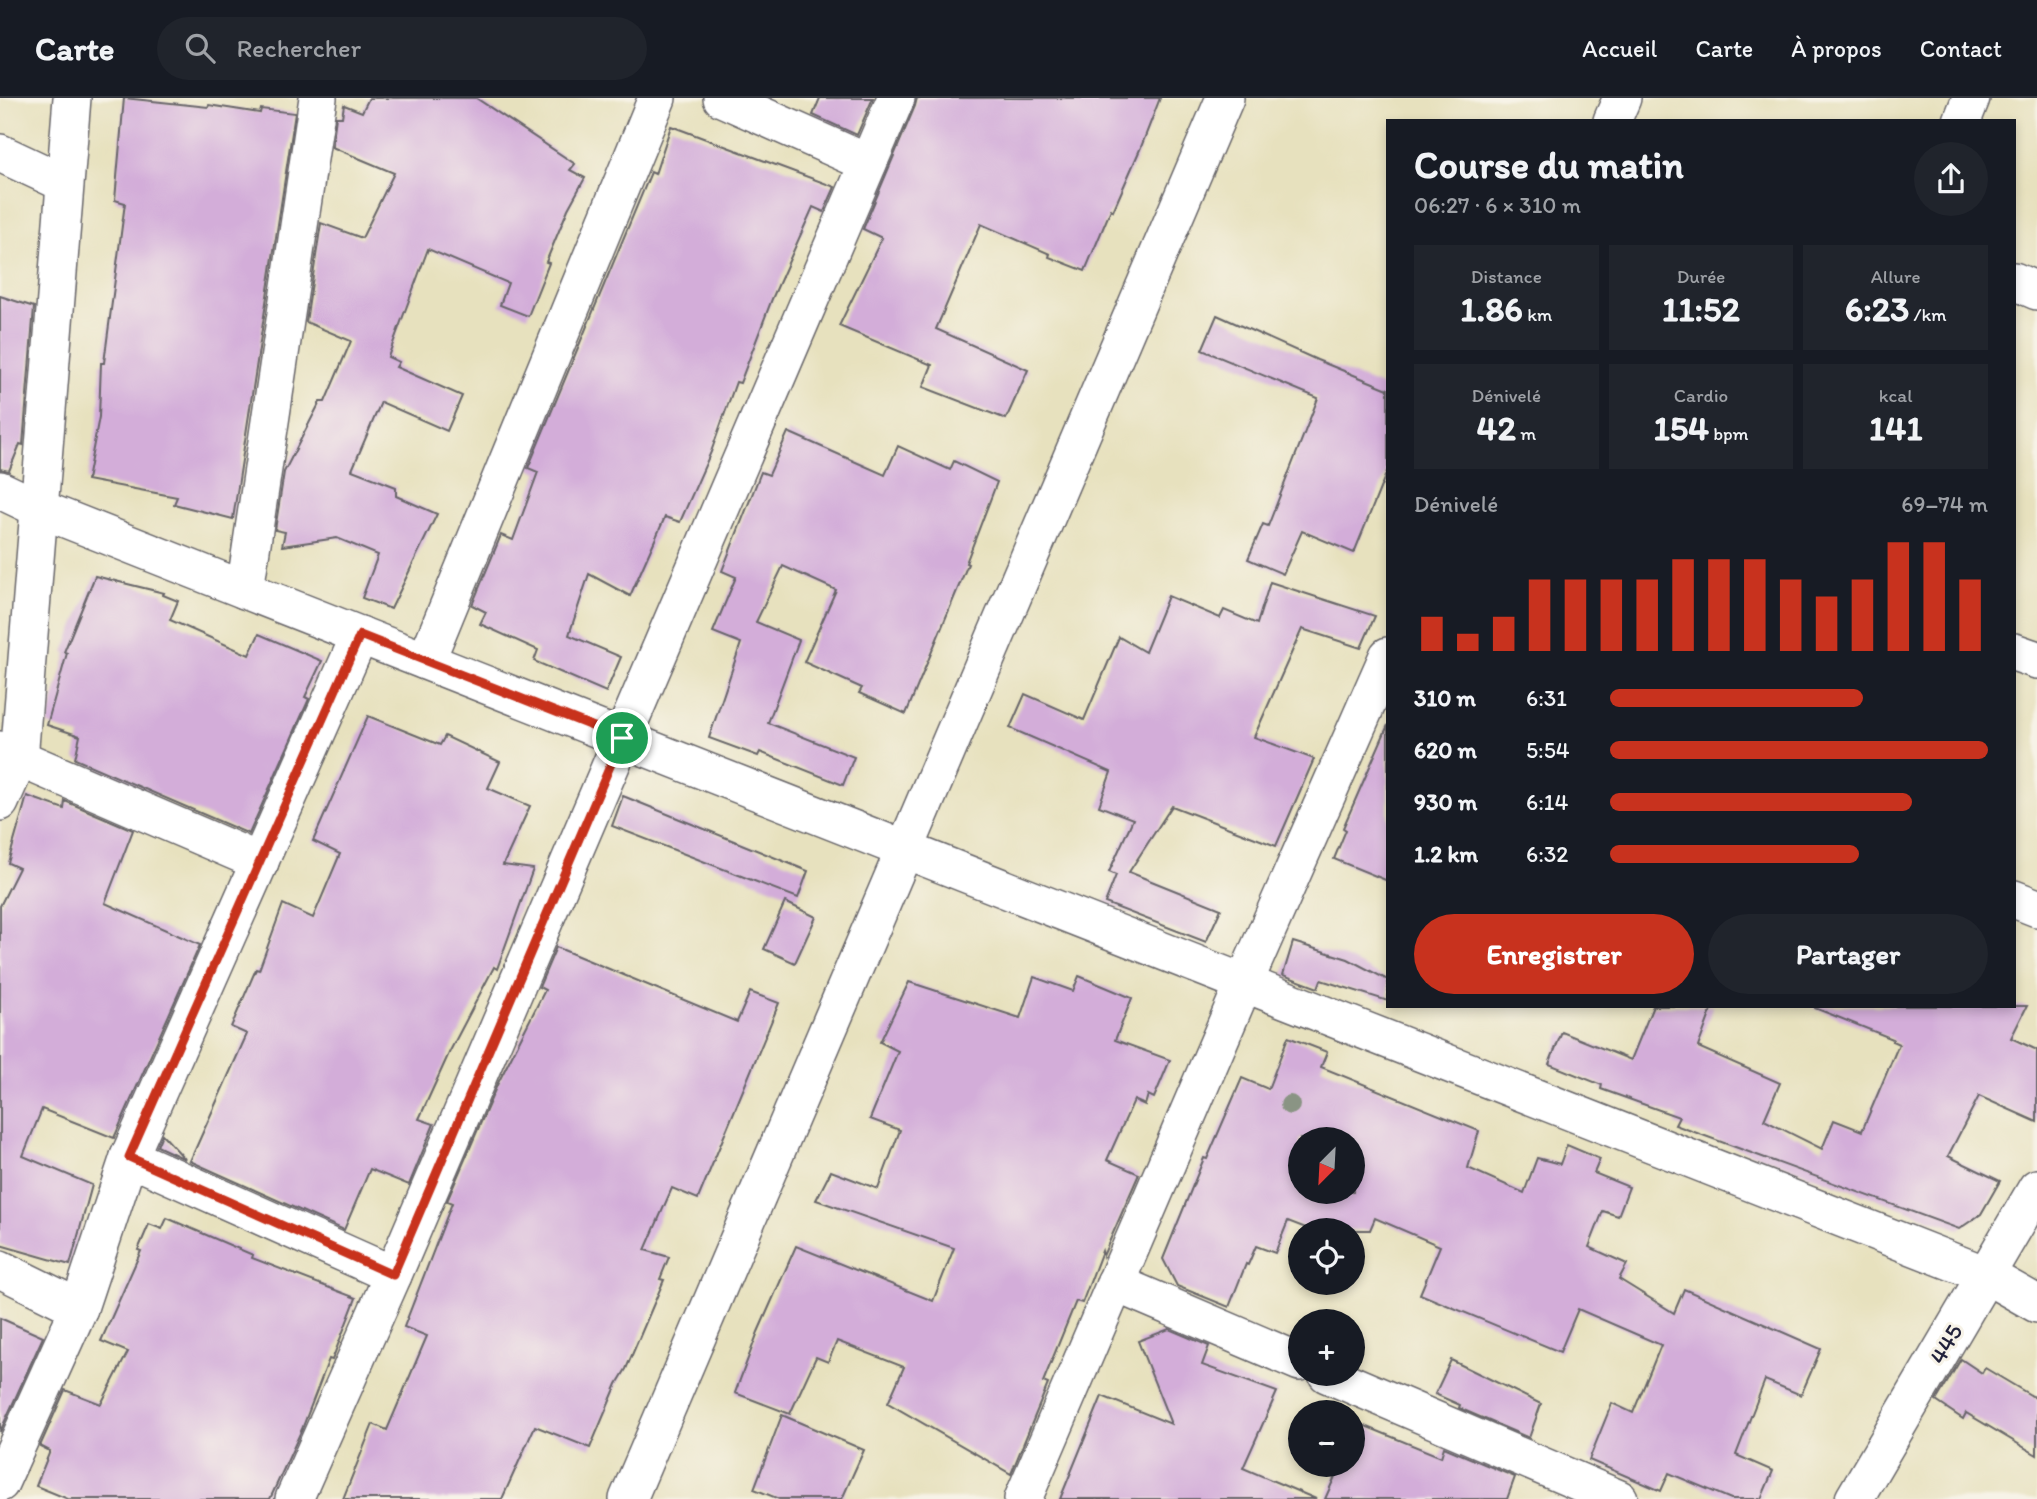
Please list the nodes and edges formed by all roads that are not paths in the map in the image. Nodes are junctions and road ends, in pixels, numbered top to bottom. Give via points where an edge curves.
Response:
1 (72, 98) edge
2 (318, 98) edge
3 (657, 98) edge
4 (722, 98) edge
5 (895, 98) edge
6 (1226, 98) edge
7 (1622, 98) edge
8 (1971, 98) edge
9 (1613, 119) edge
10 (1963, 119) edge
11 (0, 153) edge
12 (868, 163) junction
13 (64, 183) junction
14 (2016, 282) edge
15 (2037, 291) edge
16 (0, 490) edge
17 (38, 508) junction
18 (245, 590) junction
19 (360, 635) junction
20 (2016, 653) edge
21 (2037, 660) edge
22 (426, 661) junction
23 (1386, 661) edge
24 (622, 738) junction
25 (9, 754) edge
26 (0, 802) edge
27 (905, 850) junction
28 (260, 862) junction
29 (2016, 900) edge
30 (2037, 908) edge
31 (1244, 984) junction
32 (129, 1157) junction
33 (2037, 1188) edge
34 (0, 1269) edge
35 (393, 1275) junction
36 (1986, 1275) junction
37 (1115, 1283) junction
38 (2037, 1304) edge
39 (79, 1308) junction
40 (1288, 1357) edge
41 (1355, 1386) edge
42 (0, 1483) edge
43 (294, 1499) edge
44 (628, 1499) edge
45 (1023, 1499) edge
46 (1619, 1499) edge
47 (1854, 1499) edge

1 - 13 street
2 - 18 street
3 - 22 street
4 - 12 street
5 - 12 street
6 - 27 street
7 - 9 street
8 - 10 street
11 - 13 street
12 - 24 street
13 - 17 street
14 - 15 street
16 - 17 street
17 - 18 street
17 - 25 street
18 - 19 street
19 - 22 street
19 - 28 street
20 - 21 street
22 - 24 street
23 - 31 street
24 - 27 street
24 - 35 street
25 - 26 street
25 - 28 street
27 - 31 street
27 - 44 street
28 - 32 street
29 - 30 street
31 - 36 street
31 - 37 street
32 - 35 street
32 - 39 street
33 - 36 street, 445
34 - 39 street
35 - 43 street
36 - 38 street
36 - 47 street, 445
37 - 40 street
37 - 45 street
39 - 42 street
41 - 46 street

